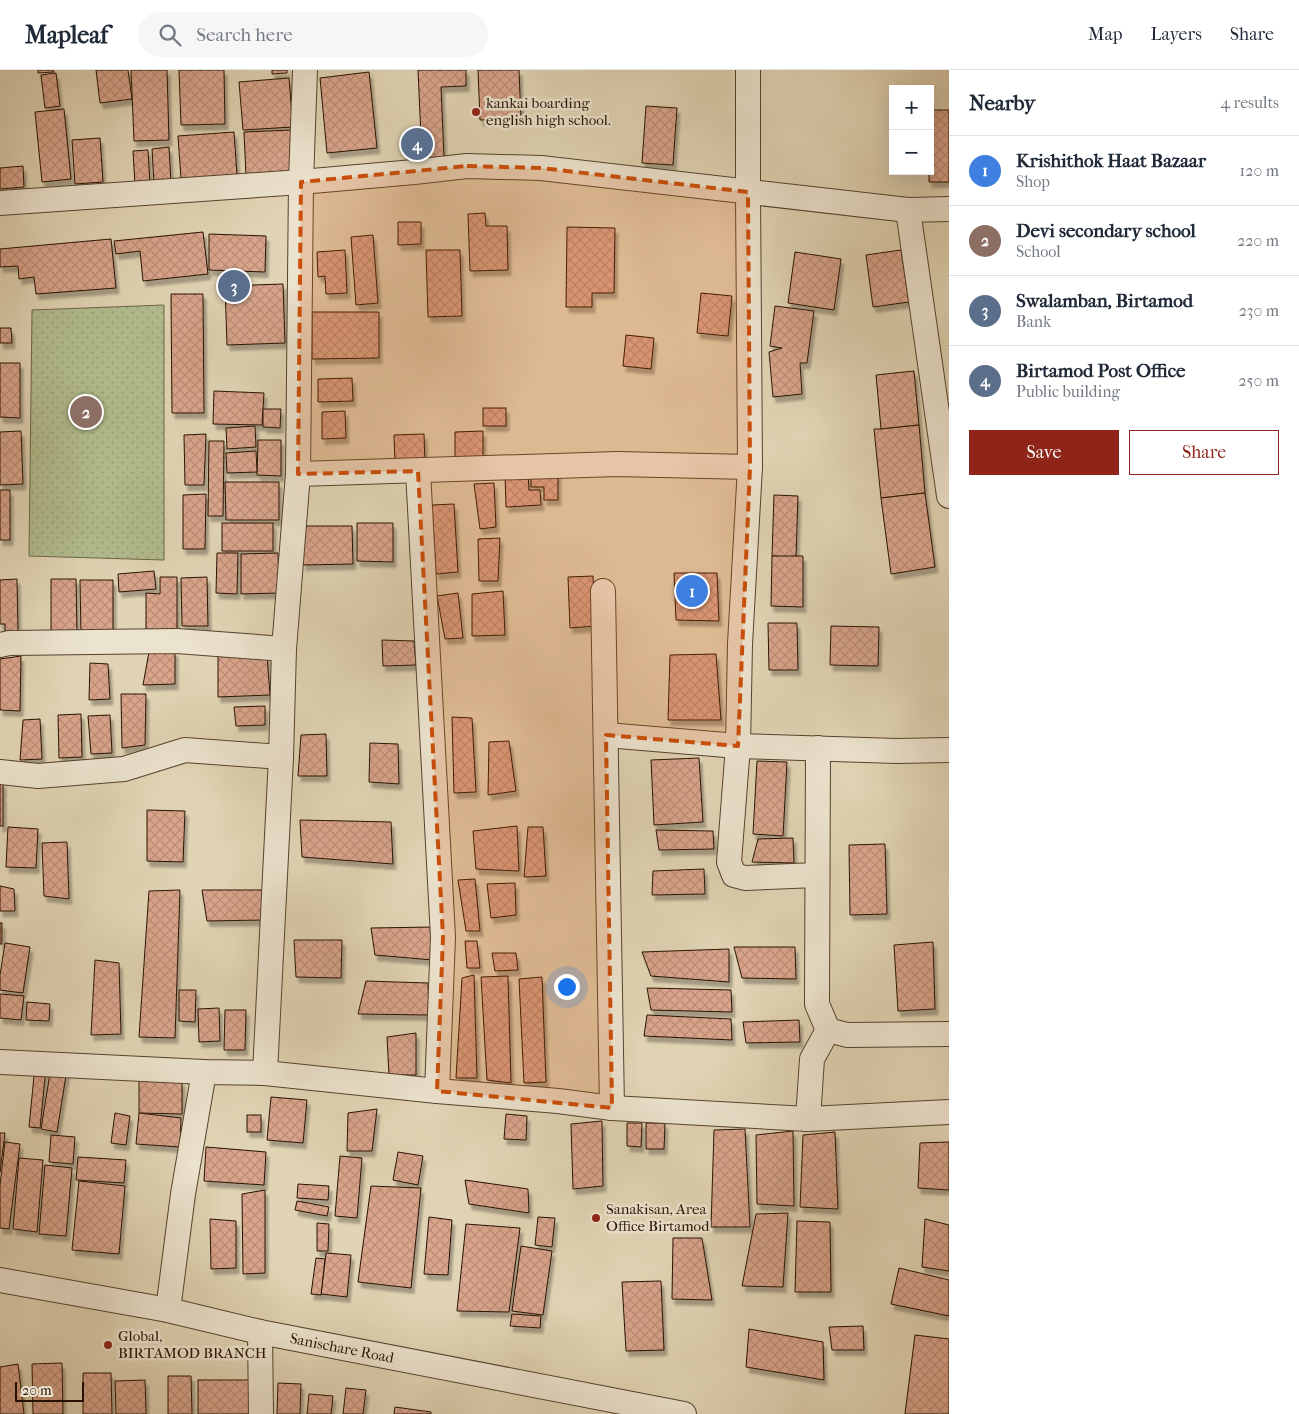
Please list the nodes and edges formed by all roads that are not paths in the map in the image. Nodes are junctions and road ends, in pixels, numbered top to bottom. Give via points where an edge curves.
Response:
1 (305, 70) edge
2 (748, 70) edge
3 (301, 182) junction
4 (748, 192) junction
5 (0, 203) edge
6 (949, 209) edge
7 (908, 210) junction
8 (750, 467) junction
9 (418, 471) junction
10 (298, 474) junction
11 (949, 496) edge
12 (604, 591) dead end
13 (0, 645) edge
14 (284, 649) junction
15 (606, 735) junction
16 (738, 746) junction
17 (818, 748) junction
18 (949, 750) edge
19 (281, 757) junction
20 (0, 772) edge
21 (817, 875) junction
22 (828, 1030) junction
23 (949, 1034) edge
24 (0, 1062) edge
25 (204, 1072) junction
26 (265, 1074) junction
27 (437, 1091) junction
28 (612, 1108) junction
29 (949, 1112) edge
30 (808, 1118) junction
31 (0, 1280) edge
32 (168, 1310) junction
33 (260, 1332) junction
34 (603, 1406) edge
35 (261, 1414) edge
36 (684, 1414) edge

1 - 3 street
2 - 4 street
3 - 4 street via 467,166 541,168
3 - 5 street
3 - 10 street
4 - 7 street
4 - 8 street
6 - 7 street
7 - 11 street
8 - 9 street via 617,464
8 - 16 street
9 - 10 street
9 - 27 street via 443,937
10 - 14 street
12 - 15 street
13 - 14 street via 177,641
14 - 19 street
15 - 16 street
15 - 28 street
16 - 17 street
16 - 21 street via 729,862 734,875 746,878
17 - 18 street
17 - 21 street
19 - 20 street via 185,750 124,769 38,776
19 - 26 street
21 - 22 street via 817,1004
22 - 23 street via 847,1035
22 - 30 street via 812,1059
24 - 25 street
25 - 26 street
25 - 32 street via 183,1194
26 - 27 street
27 - 28 street
28 - 30 street
29 - 30 street
31 - 32 street, Sanischare Road
32 - 33 street, Sanischare Road
33 - 34 street, Sanischare Road
33 - 35 street
34 - 36 street, Sanischare Road

